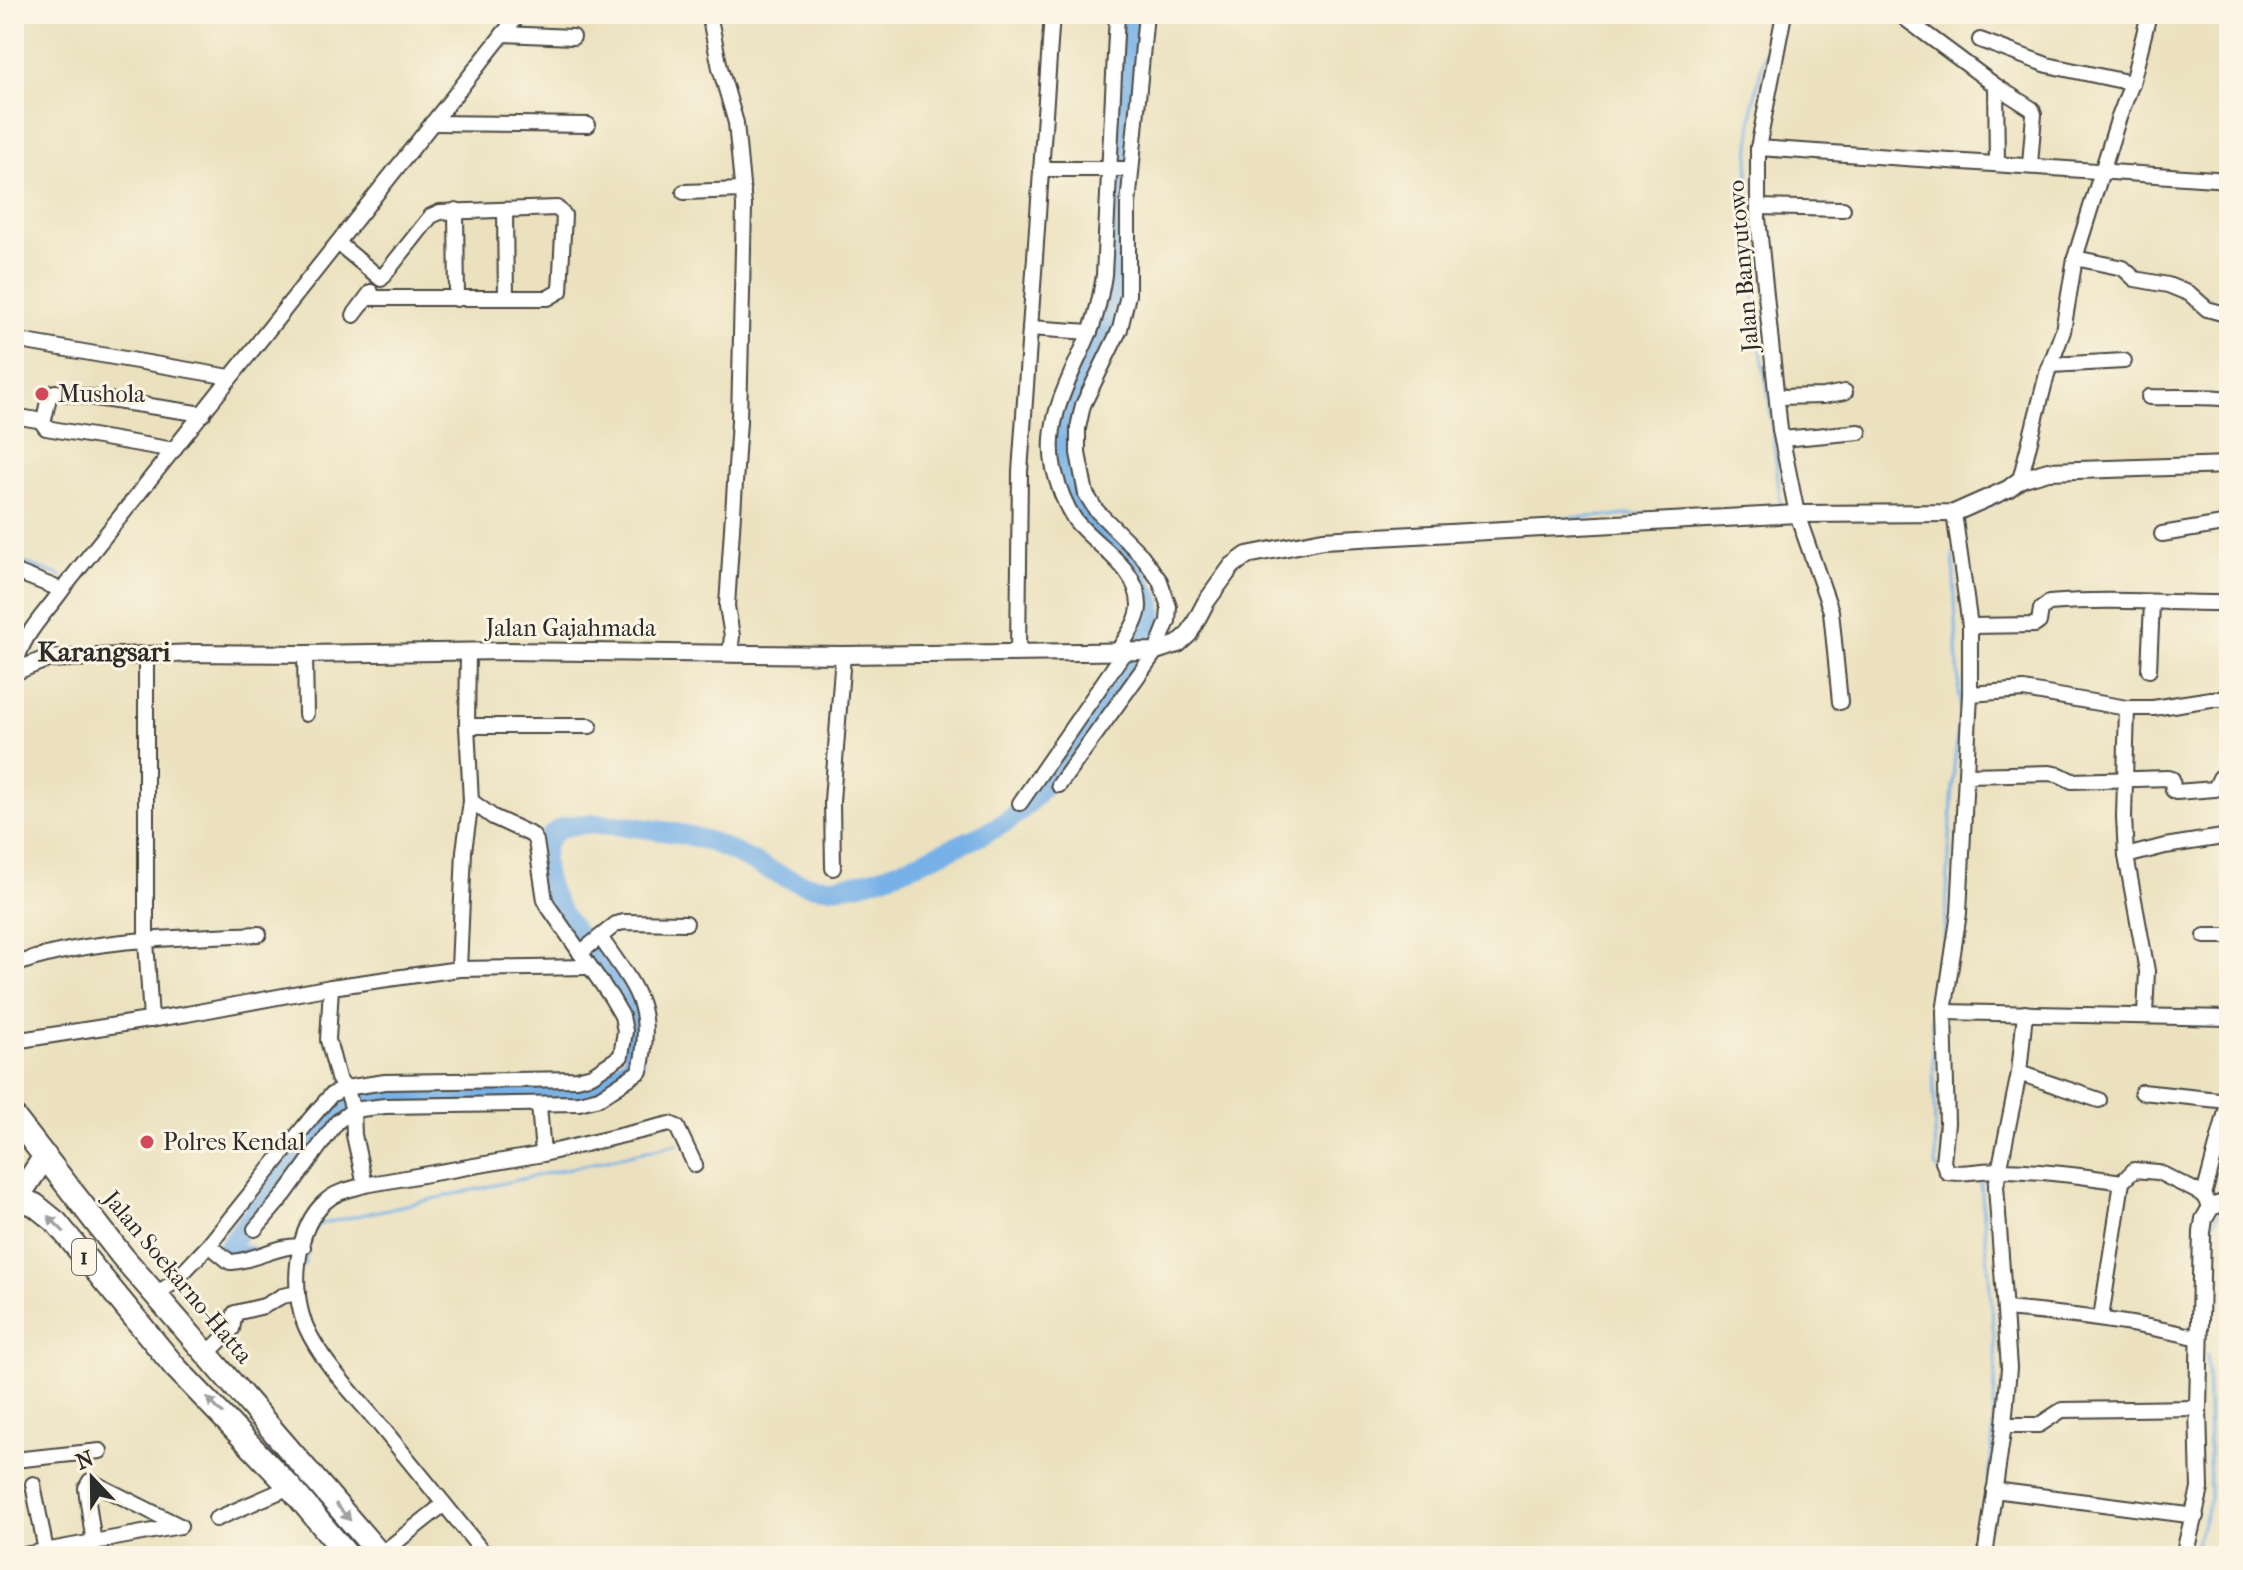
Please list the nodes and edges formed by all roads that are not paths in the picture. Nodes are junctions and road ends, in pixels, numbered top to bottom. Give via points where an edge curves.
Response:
1 (519, 14) edge
2 (709, 14) edge
3 (1052, 14) edge
4 (1117, 14) edge
5 (1146, 14) edge
6 (1784, 14) edge
7 (1899, 14) edge
8 (2149, 14) edge
9 (503, 34) junction
10 (573, 37) dead end
11 (1980, 40) dead end
12 (2132, 83) junction
13 (1996, 86) junction
14 (432, 123) junction
15 (588, 125) dead end
16 (1758, 148) junction
17 (1997, 163) junction
18 (2030, 165) junction
19 (1041, 169) junction
20 (1119, 169) junction
21 (2105, 171) junction
22 (2229, 180) edge
23 (743, 190) junction
24 (684, 192) dead end
25 (1758, 207) junction
26 (1843, 209) dead end
27 (456, 210) junction
28 (505, 211) junction
29 (338, 243) junction
30 (2078, 258) junction
31 (381, 279) junction
32 (367, 298) junction
33 (506, 298) junction
34 (457, 299) junction
35 (354, 315) dead end
36 (2229, 315) edge
37 (1030, 328) junction
38 (1090, 332) junction
39 (14, 340) edge
40 (2124, 361) dead end
41 (2054, 365) junction
42 (230, 377) junction
43 (1845, 392) dead end
44 (1777, 397) junction
45 (2149, 397) dead end
46 (2229, 399) edge
47 (203, 414) junction
48 (14, 416) edge
49 (43, 421) junction
50 (1859, 432) dead end
51 (1782, 439) junction
52 (174, 450) junction
53 (2229, 465) edge
54 (2023, 478) junction
55 (1797, 514) junction
56 (1956, 520) junction
57 (2229, 523) edge
58 (2162, 534) dead end
59 (14, 571) edge
60 (62, 590) junction
61 (2152, 603) junction
62 (2229, 603) edge
63 (1970, 626) junction
64 (1158, 642) junction
65 (1018, 643) junction
66 (731, 644) junction
67 (1125, 651) junction
68 (305, 654) junction
69 (146, 655) junction
70 (843, 655) junction
71 (467, 666) junction
72 (2149, 670) dead end
73 (15, 671) edge
74 (1970, 694) junction
75 (2229, 699) edge
76 (1840, 702) dead end
77 (2127, 708) junction
78 (306, 714) dead end
79 (467, 726) junction
80 (590, 726) dead end
81 (1967, 775) junction
82 (2229, 777) edge
83 (2123, 780) junction
84 (1059, 785) dead end
85 (471, 801) junction
86 (1020, 803) dead end
87 (2229, 836) edge
88 (2126, 856) junction
89 (833, 868) dead end
90 (686, 923) dead end
91 (259, 934) dead end
92 (2205, 936) dead end
93 (2229, 936) edge
94 (598, 939) junction
95 (146, 940) junction
96 (581, 952) junction
97 (14, 965) edge
98 (589, 967) junction
99 (459, 969) junction
100 (331, 987) junction
101 (1944, 1012) junction
102 (2025, 1013) junction
103 (2145, 1015) junction
104 (2229, 1018) edge
105 (151, 1020) junction
106 (14, 1041) edge
107 (622, 1057) junction
108 (638, 1069) junction
109 (2019, 1073) junction
110 (2142, 1092) dead end
111 (350, 1100) junction
112 (2099, 1100) dead end
113 (2228, 1101) edge
114 (539, 1105) junction
115 (14, 1117) edge
116 (543, 1154) junction
117 (45, 1156) junction
118 (695, 1165) dead end
119 (1999, 1170) junction
120 (2122, 1182) junction
121 (365, 1185) junction
122 (16, 1196) edge
123 (2207, 1201) junction
124 (2229, 1201) edge
125 (255, 1229) dead end
126 (304, 1241) junction
127 (212, 1247) junction
128 (298, 1293) junction
129 (165, 1298) junction
130 (2006, 1309) junction
131 (2101, 1318) junction
132 (2199, 1338) junction
133 (203, 1343) junction
134 (2198, 1408) junction
135 (2004, 1425) junction
136 (100, 1451) dead end
137 (14, 1460) edge
138 (33, 1484) dead end
139 (290, 1487) junction
140 (1994, 1490) junction
141 (444, 1504) junction
142 (2196, 1516) junction
143 (216, 1519) dead end
144 (94, 1544) junction
145 (46, 1551) junction
146 (381, 1555) edge
147 (18, 1556) edge
148 (348, 1556) edge
149 (486, 1556) edge
150 (1985, 1556) edge
151 (2184, 1556) edge

1 - 9 street
2 - 23 street via 736,123
3 - 19 street
4 - 20 street
5 - 20 street
6 - 16 street, Jalan Banyutowo
7 - 13 street
8 - 12 street
9 - 10 street
9 - 14 street
11 - 12 street via 2047,65
12 - 21 street
13 - 17 street
13 - 18 street via 2034,111
14 - 15 street
14 - 29 street
16 - 17 street
16 - 25 street, Jalan Banyutowo
17 - 18 street
18 - 21 street
19 - 20 street
19 - 37 street
20 - 38 street via 1099,307
20 - 64 street via 1128,295 1120,329 1083,405 1078,453 1086,494 1096,510 1160,581 1169,607
21 - 22 street
21 - 30 street
23 - 24 street
23 - 66 street via 739,421 727,606
25 - 26 street
25 - 44 street, Jalan Banyutowo
27 - 28 street
27 - 31 street via 431,216
27 - 34 street
28 - 33 street
28 - 33 street via 557,208 564,215 560,291 548,298
29 - 31 street
29 - 42 street
30 - 36 street via 2123,268 2135,279 2168,285 2207,309
30 - 41 street
31 - 32 street
32 - 34 street
32 - 35 street
33 - 34 street
37 - 38 street
37 - 65 street via 1020,472
38 - 67 street via 1060,395 1052,431 1053,467 1074,518 1122,566 1137,595 1139,609
39 - 42 street
40 - 41 street
41 - 54 street
42 - 47 street
43 - 44 street
44 - 51 street, Jalan Banyutowo
45 - 46 street
47 - 49 street via 55,392
47 - 52 street
48 - 49 street
49 - 52 street via 46,428
50 - 51 street
51 - 55 street, Jalan Banyutowo
52 - 60 street
53 - 54 street via 2048,471
54 - 56 street
55 - 56 street
55 - 64 street via 1323,540 1264,551 1232,566 1178,644
55 - 76 street, Jalan Banyutowo via 1831,611
56 - 63 street
57 - 58 street
59 - 60 street
60 - 73 street via 21,646
61 - 62 street
61 - 63 street via 2049,603 2035,625
61 - 72 street
63 - 74 street
64 - 67 street, Jalan Gajahmada
64 - 84 street
65 - 67 street, Jalan Gajahmada
65 - 70 street, Jalan Gajahmada
66 - 70 street, Jalan Gajahmada
66 - 71 street, Jalan Gajahmada
67 - 86 street
68 - 69 street, Jalan Gajahmada
68 - 71 street, Jalan Gajahmada
68 - 78 street
69 - 73 street, Jalan Gajahmada via 46,659
69 - 95 street
70 - 89 street via 832,801
71 - 79 street
74 - 77 street via 2024,690
74 - 81 street
75 - 77 street
77 - 83 street
79 - 80 street
79 - 85 street
81 - 83 street via 2050,773 2072,781
81 - 101 street via 1958,929
82 - 83 street via 2220,778 2215,789 2176,792 2168,778
83 - 88 street
85 - 96 street via 532,835 545,900
85 - 99 street
87 - 88 street
88 - 103 street via 2147,971
90 - 94 street via 624,922
91 - 95 street
92 - 93 street
94 - 96 street
94 - 108 street via 638,992 644,1009
95 - 97 street via 43,954
95 - 105 street
96 - 98 street
98 - 99 street
98 - 107 street via 622,1016
99 - 100 street
100 - 105 street
100 - 111 street via 328,1040
101 - 102 street
101 - 119 street via 1944,1167 1959,1174
102 - 103 street
102 - 109 street
103 - 104 street
105 - 106 street
107 - 108 street
107 - 111 street via 577,1079 385,1082
108 - 114 street via 599,1098
109 - 112 street
109 - 119 street
110 - 113 street
111 - 114 street via 385,1106
111 - 121 street
111 - 125 street
111 - 127 street via 331,1095
113 - 123 street
114 - 116 street
115 - 117 highway, Jalan Soekarno-Hatta / 1
116 - 118 street via 670,1124 677,1127
116 - 121 street
117 - 122 highway, 1
117 - 129 highway, Jalan Soekarno-Hatta / 1 via 108,1237
119 - 120 street
119 - 130 street
120 - 123 street via 2134,1170 2158,1172
120 - 131 street
121 - 126 street via 324,1202
139 -> 122 highway, 1 via 175,1367 56,1222
123 - 124 street
123 - 132 street
126 - 127 street via 230,1262
126 - 128 street
127 - 129 street via 173,1283
128 - 133 street via 238,1311 232,1329
128 - 141 street via 306,1327 333,1369
129 - 133 highway, Jalan Soekarno-Hatta / 1
130 - 131 street
130 - 135 street via 2009,1368
131 - 132 street
132 - 134 street
133 -> 146 highway, Jalan Soekarno-Hatta / 1
134 - 135 street via 2062,1410 2039,1425
134 - 142 street
135 - 140 street
136 - 137 street
138 - 145 street
139 - 143 street
139 - 148 highway, 1
140 - 142 street
140 - 150 street
141 - 146 street
141 - 149 street
142 - 151 street
144 - 144 street via 166,1529 180,1526 90,1481 86,1488
144 - 145 street
145 - 147 street

